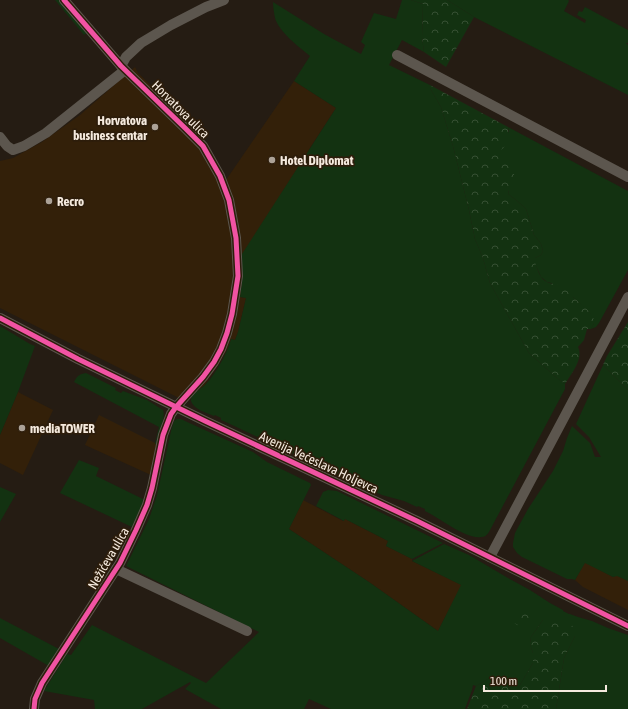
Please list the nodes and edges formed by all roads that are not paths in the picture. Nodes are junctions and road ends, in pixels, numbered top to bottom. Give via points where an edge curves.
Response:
1 (64, 0) edge
2 (224, 0) edge
3 (397, 55) dead end
4 (123, 68) junction
5 (0, 137) edge
6 (628, 177) edge
7 (628, 297) edge
8 (0, 318) edge
9 (176, 406) junction
10 (490, 557) junction
11 (116, 569) junction
12 (628, 626) edge
13 (247, 631) dead end
14 (34, 709) edge

1 - 4 street, Horvatova ulica
2 - 4 street via 176,22 141,43 126,57
3 - 6 street
4 - 5 street via 46,133 24,146 13,150 6,146
4 - 9 street, Horvatova ulica via 203,146 230,200 236,238 238,276 227,333 214,362
7 - 10 street
8 - 9 street, Avenija Većeslava Holjevca
9 - 10 street, Avenija Većeslava Holjevca
9 - 11 street, Nežićeva ulica via 165,429 147,505
10 - 12 street, Avenija Većeslava Holjevca
11 - 13 street, Nežićeva ulica
11 - 14 street, Nežićeva ulica via 42,683 34,699

